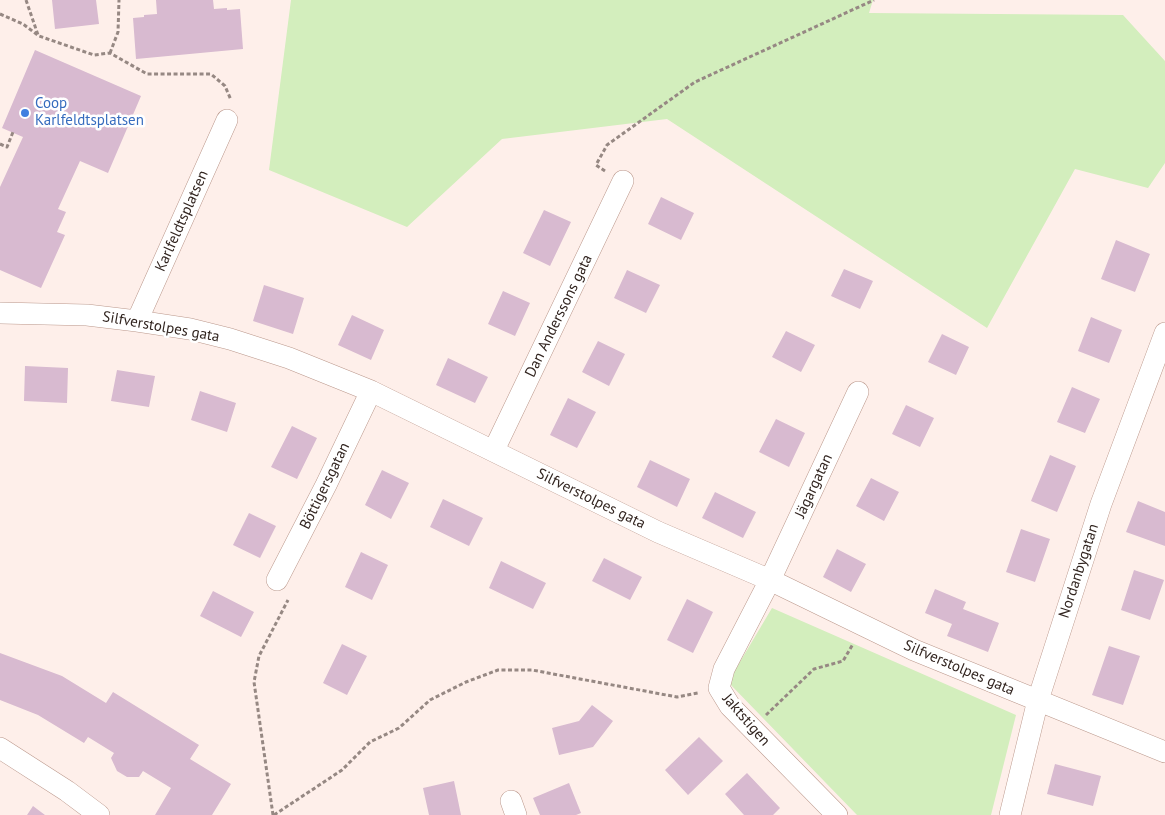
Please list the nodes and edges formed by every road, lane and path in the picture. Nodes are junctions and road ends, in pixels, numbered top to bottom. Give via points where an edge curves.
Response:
1 (26, 0) edge
2 (119, 0) edge
3 (872, 0) edge
4 (0, 14) edge
5 (38, 36) junction
6 (110, 53) junction
7 (227, 120) joint
8 (14, 132) dead end
9 (0, 144) edge
10 (623, 181) joint
11 (0, 314) edge
12 (137, 321) junction
13 (1165, 333) edge
14 (1159, 368) edge
15 (371, 391) junction
16 (858, 392) dead end
17 (494, 450) junction
18 (770, 580) junction
19 (283, 588) joint
20 (864, 626) junction
21 (719, 688) junction
22 (1038, 700) junction
23 (752, 728) junction
24 (0, 748) edge
25 (1165, 752) edge
26 (99, 815) edge
27 (274, 815) edge
28 (837, 815) edge
29 (1010, 815) edge

1 - 5 path
2 - 6 path via 118,32
3 - 10 path via 696,82 607,145 596,165
4 - 5 path via 23,24
5 - 6 path via 94,55
6 - 7 path via 147,74 211,74 225,86 231,100
7 - 12 street, Karlfeldtsplatsen
8 - 9 path via 6,147
10 - 17 street, Dan Anderssons gata
11 - 12 street, Silfverstolpes gata via 87,315
12 - 15 street, Silfverstolpes gata via 230,339 289,358
13 - 14 street, Nordanbygatan
14 - 22 street, Nordanbygatan via 1101,504
15 - 17 street, Silfverstolpes gata
15 - 19 street, Böttigersgatan via 326,485
16 - 18 street, Jägargatan
17 - 18 street, Silfverstolpes gata via 658,532
18 - 20 street, Silfverstolpes gata
18 - 21 street, Jaktstigen via 724,669
19 - 27 path via 259,656 254,682
20 - 22 street, Silfverstolpes gata via 914,650
20 - 23 path via 843,661 814,669
21 - 23 street, Jaktstigen via 730,706
21 - 27 path via 677,697 532,670 498,670 430,700 399,728 370,742 342,770
22 - 25 street, Silfverstolpes gata
22 - 29 street, Nordanbygatan
23 - 28 street, Jaktstigen
24 - 26 street

